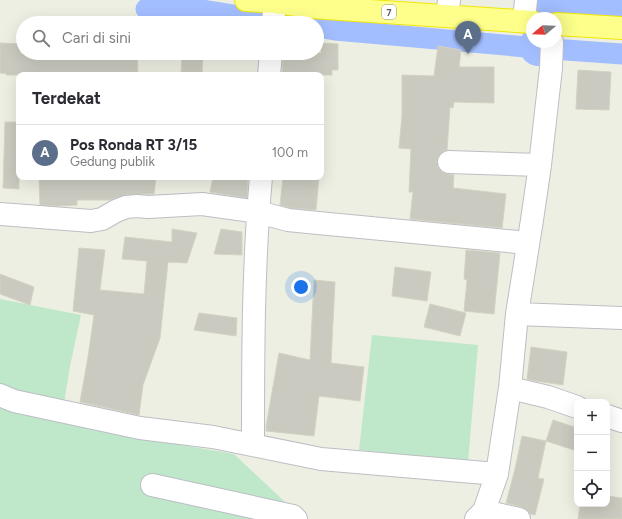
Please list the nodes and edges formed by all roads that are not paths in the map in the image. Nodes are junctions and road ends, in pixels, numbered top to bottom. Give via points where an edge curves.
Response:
1 (246, 0) edge
2 (358, 4) edge
3 (274, 8) edge
4 (448, 8) edge
5 (526, 14) edge
6 (562, 24) edge
7 (622, 28) edge
8 (552, 48) edge
9 (270, 60) edge
10 (269, 72) edge
11 (449, 162) dead end
12 (540, 165) junction
13 (261, 180) edge
14 (258, 212) junction
15 (0, 214) edge
16 (528, 243) junction
17 (517, 314) junction
18 (622, 318) edge
19 (510, 388) junction
20 (0, 395) edge
21 (574, 406) edge
22 (610, 417) edge
23 (622, 421) edge
24 (253, 445) junction
25 (497, 474) junction
26 (152, 485) dead end
27 (480, 515) edge
28 (296, 519) edge
29 (519, 519) edge

1 - 3 highway, 7
2 - 3 highway, 7
2 - 4 highway, 7
4 - 5 highway, 7
6 - 7 highway
8 - 12 street
9 - 10 street
11 - 12 street
12 - 16 street
13 - 14 street
14 - 15 street via 202,204 126,207 102,219 91,221
14 - 16 street via 288,220
14 - 24 street via 253,351
16 - 17 street
17 - 18 street
17 - 19 street
19 - 21 street
19 - 25 street
20 - 24 street via 14,401 140,428
22 - 23 street
24 - 25 street via 321,459
25 - 27 street
26 - 28 street via 293,516
27 - 29 street

